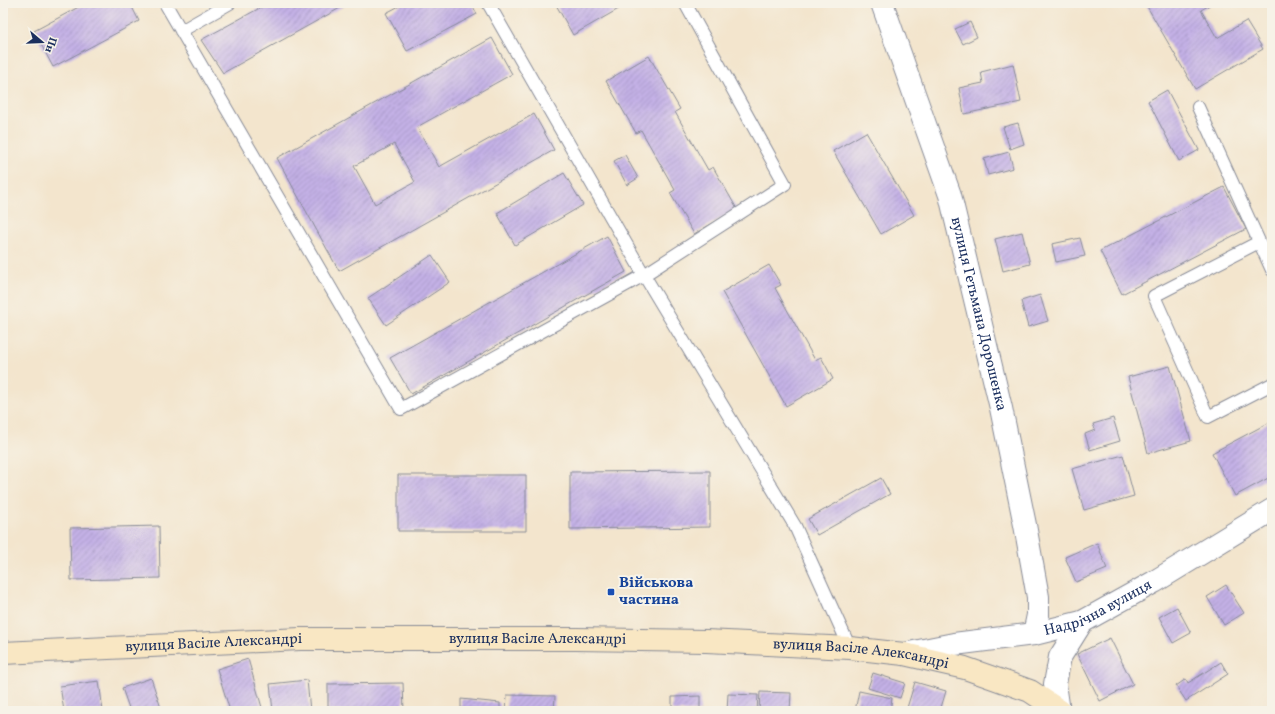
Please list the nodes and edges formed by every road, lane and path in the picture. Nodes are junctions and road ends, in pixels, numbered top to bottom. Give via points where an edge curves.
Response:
1 (165, 3) edge
2 (230, 3) edge
3 (488, 3) edge
4 (685, 3) edge
5 (882, 3) edge
6 (181, 31) junction
7 (1198, 107) dead end
8 (1259, 242) junction
9 (1272, 270) edge
10 (644, 275) junction
11 (1272, 384) edge
12 (1272, 510) edge
13 (1082, 622) junction
14 (1034, 634) junction
15 (850, 648) junction
16 (3, 653) edge
17 (904, 654) junction
18 (1059, 711) edge

1 - 6 lane
2 - 6 lane
3 - 10 lane
4 - 10 lane via 785,184
5 - 14 street, вулиця Гетьмана Дорошенка via 954,210 1001,408 1025,525 1038,597
6 - 10 lane via 401,410
7 - 8 lane
8 - 9 lane
8 - 11 lane via 1154,296 1208,417
10 - 15 lane via 795,526
12 - 13 street, Надрічна вулиця via 1154,582
13 - 14 street, Надрічна вулиця
13 - 18 street via 1060,657 1055,684
14 - 17 street, Надрічна вулиця via 954,644
15 - 16 main road, вулиця Васіле Александрі via 706,641 300,639
15 - 17 main road, вулиця Васіле Александрі
17 - 18 main road, вулиця Васіле Александрі via 994,677 1030,691

